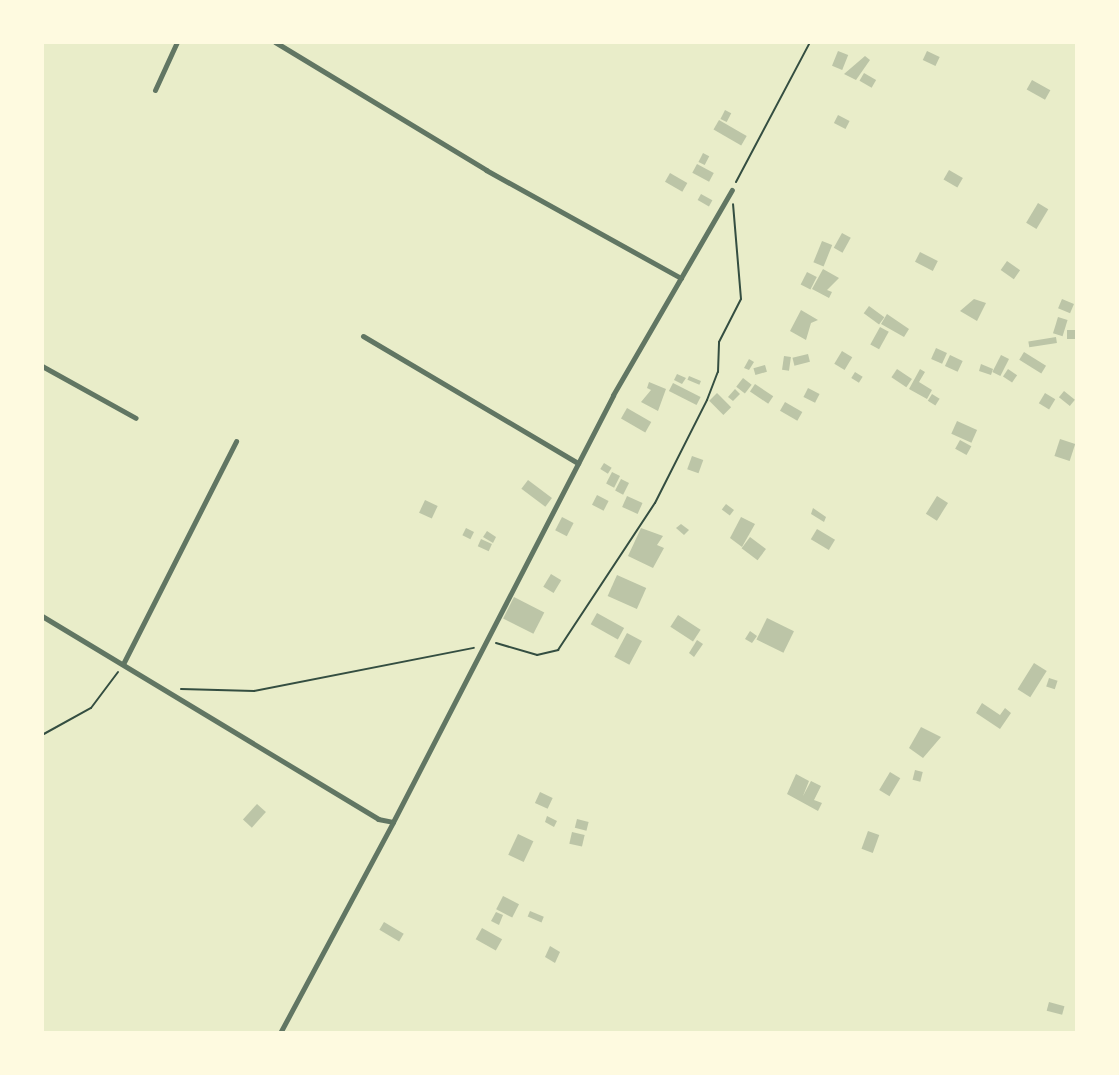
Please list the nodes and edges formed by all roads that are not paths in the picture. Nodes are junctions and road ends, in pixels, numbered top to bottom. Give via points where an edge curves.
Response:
1 (177, 42) edge
2 (275, 42) edge
3 (155, 90) dead end
4 (732, 190) dead end
5 (681, 278) junction
6 (363, 336) dead end
7 (42, 366) edge
8 (136, 418) dead end
9 (236, 441) dead end
10 (578, 463) junction
11 (42, 616) edge
12 (123, 664) junction
13 (393, 822) junction
14 (280, 1033) edge

1 - 3 street
2 - 5 street via 486,170
4 - 5 street
5 - 10 street
6 - 10 street
7 - 8 street
9 - 12 street
10 - 13 street
11 - 12 street
12 - 13 street via 378,819
13 - 14 street

